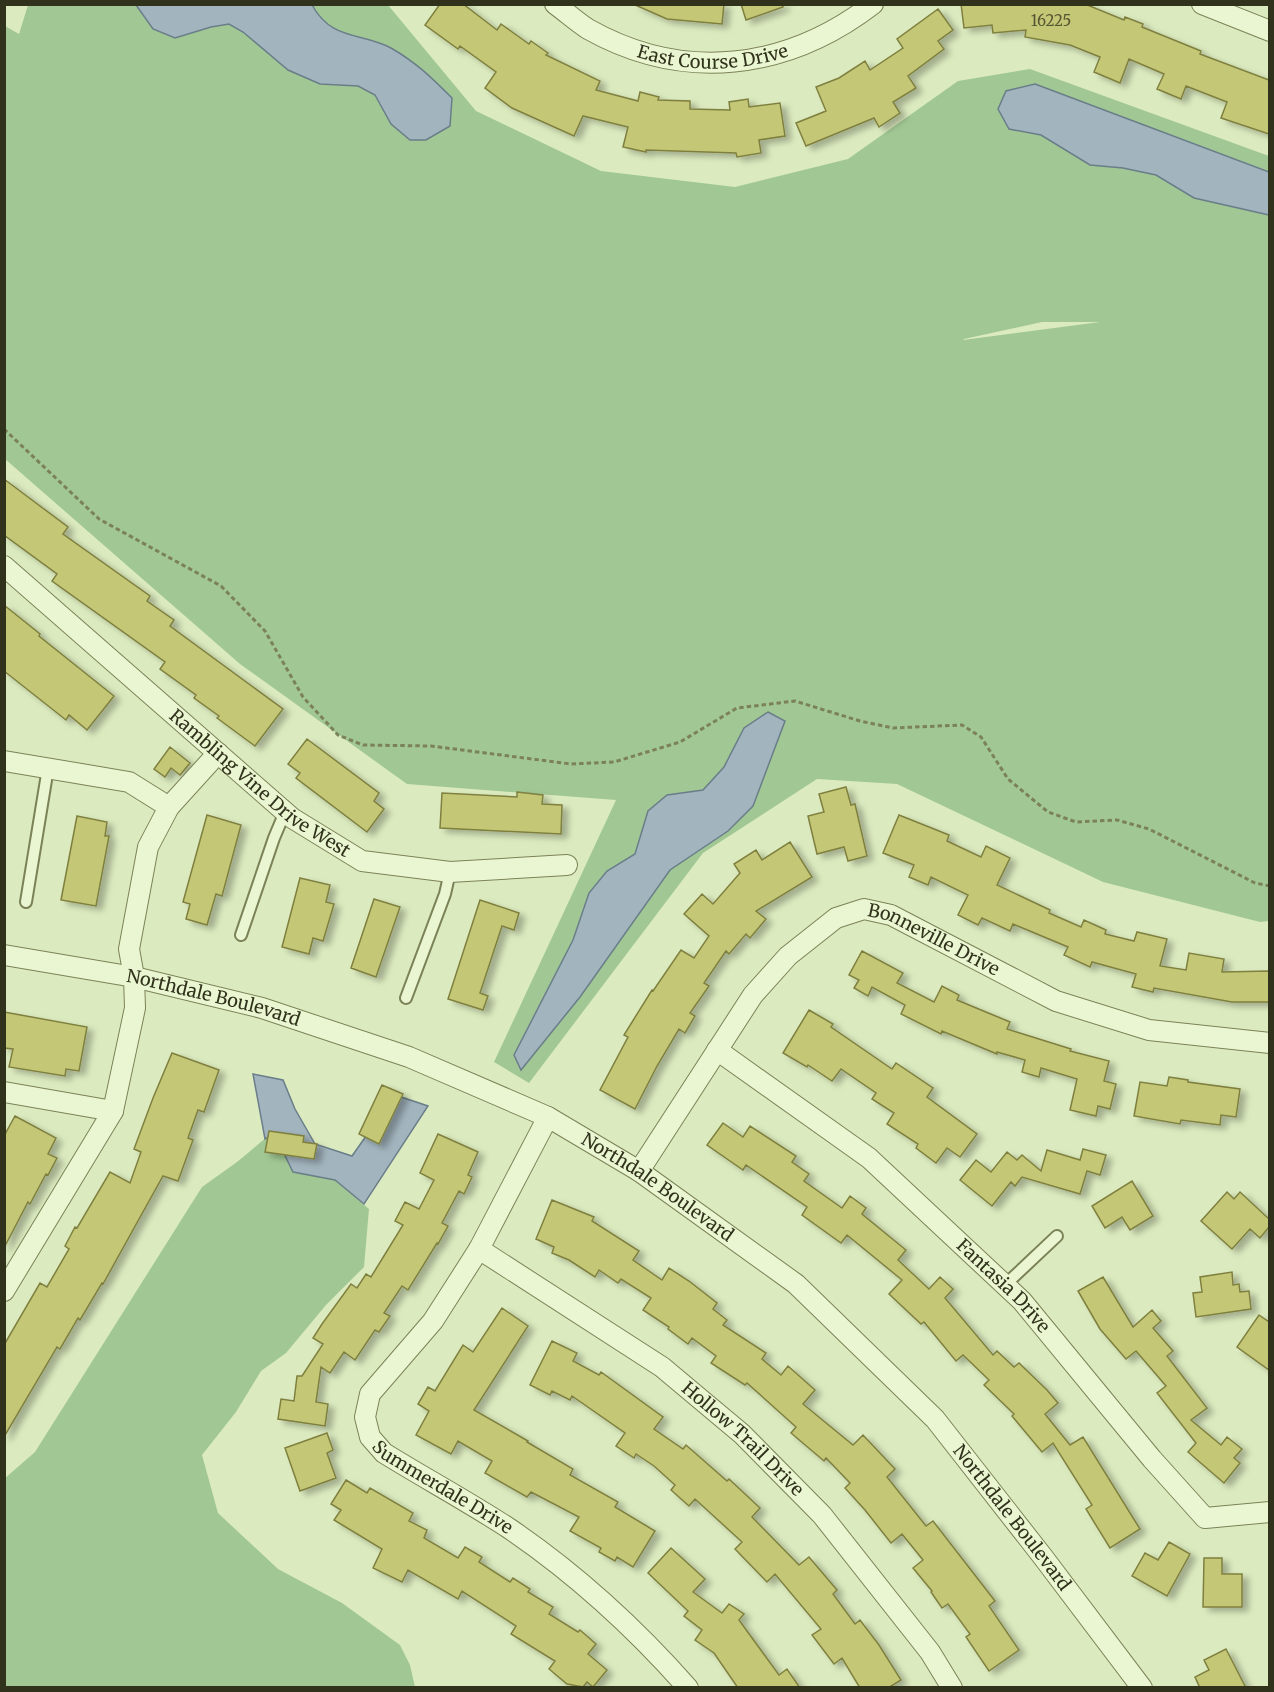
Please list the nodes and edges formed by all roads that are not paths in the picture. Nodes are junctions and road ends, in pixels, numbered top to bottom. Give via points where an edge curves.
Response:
1 (555, 4) edge
2 (873, 4) edge
3 (1202, 4) edge
4 (1269, 31) edge
5 (4, 566) edge
6 (218, 753) junction
7 (4, 761) edge
8 (48, 768) junction
9 (169, 807) junction
10 (285, 812) junction
11 (567, 865) dead end
12 (450, 872) junction
13 (26, 902) dead end
14 (241, 935) dead end
15 (4, 955) edge
16 (134, 977) junction
17 (406, 998) dead end
18 (1269, 1043) edge
19 (717, 1050) junction
20 (4, 1092) edge
21 (114, 1111) junction
22 (548, 1118) junction
23 (639, 1171) junction
24 (1057, 1236) dead end
25 (479, 1249) junction
26 (1005, 1285) junction
27 (4, 1291) edge
28 (1269, 1512) edge
29 (688, 1688) edge
30 (952, 1688) edge
31 (1142, 1688) edge

1 - 2 street, East Course Drive via 588,29 641,52 698,63 752,60 804,46
3 - 4 street
5 - 6 street, Rambling Vine Drive West
6 - 9 street
6 - 10 street, Rambling Vine Drive West
7 - 8 street
8 - 9 street via 129,782
8 - 13 lane
9 - 16 street via 148,847 129,949
10 - 12 street, Rambling Vine Drive West via 362,861
10 - 14 lane
11 - 12 street, Rambling Vine Drive West
12 - 17 lane
15 - 16 street, Northdale Boulevard
16 - 21 street via 135,1008
16 - 22 street, Northdale Boulevard via 262,1008 409,1057
18 - 19 street, Bonneville Drive via 1149,1030 1056,1001 891,915 864,909 836,918 788,956 753,995
19 - 23 street, Bonneville Drive
19 - 26 street, Fantasia Drive via 869,1158
20 - 21 street
21 - 27 street
22 - 23 street, Northdale Boulevard
22 - 25 street, Summerdale Drive
23 - 31 street, Northdale Boulevard via 795,1284 934,1419
24 - 26 lane
25 - 29 street, Summerdale Drive via 433,1321 370,1394 365,1417 370,1437 384,1454 510,1529 578,1580 652,1647
25 - 30 street, Hollow Trail Drive via 662,1367 742,1434 822,1515 930,1652
26 - 28 street, Fantasia Drive via 1205,1518

